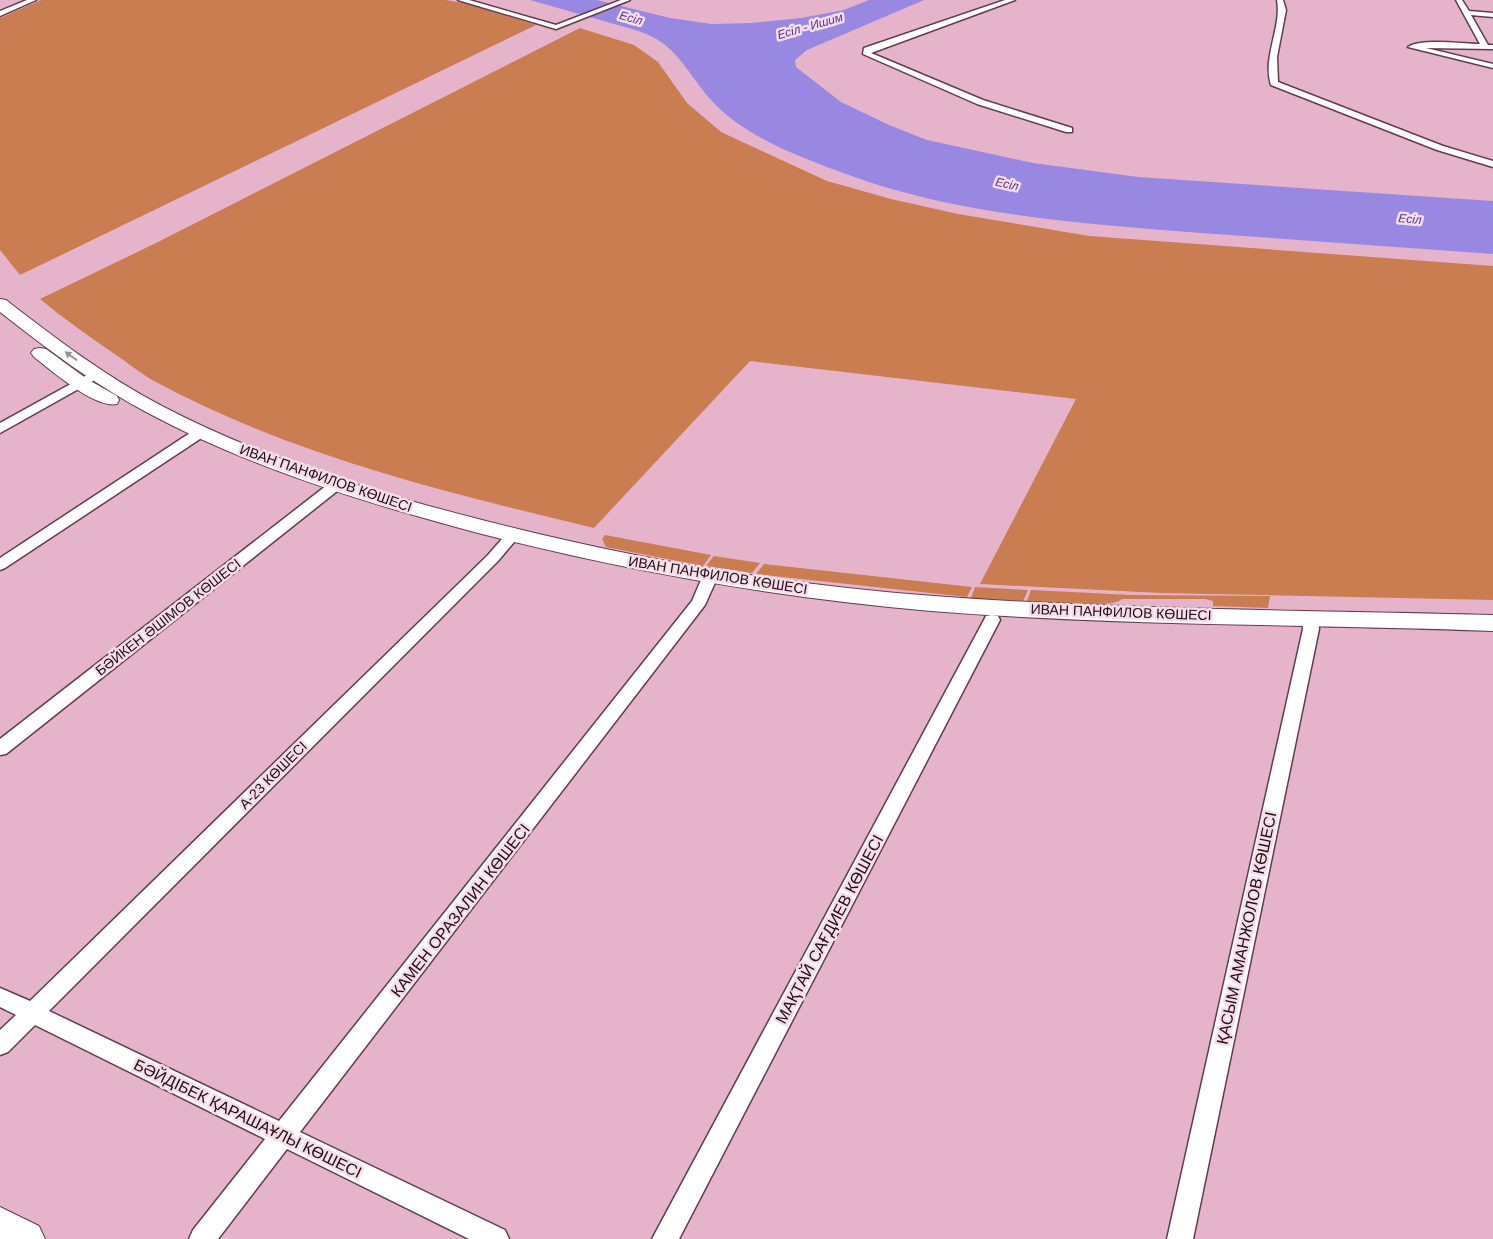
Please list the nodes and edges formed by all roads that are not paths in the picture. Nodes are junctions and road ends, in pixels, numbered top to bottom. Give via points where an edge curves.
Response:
1 (32, 0) edge
2 (461, 0) edge
3 (627, 0) edge
4 (1012, 0) edge
5 (1280, 0) edge
6 (1459, 0) edge
7 (1467, 13) junction
8 (0, 14) edge
9 (1493, 15) edge
10 (1489, 46) edge
11 (1493, 66) edge
12 (1070, 130) dead end
13 (1493, 164) edge
14 (0, 304) edge
15 (0, 324) edge
16 (88, 378) junction
17 (0, 429) edge
18 (195, 436) junction
19 (331, 489) junction
20 (509, 540) junction
21 (0, 565) edge
22 (708, 581) junction
23 (992, 620) junction
24 (1310, 623) junction
25 (1493, 623) edge
26 (1493, 636) edge
27 (0, 749) edge
28 (0, 997) edge
29 (33, 1013) junction
30 (0, 1045) edge
31 (285, 1135) junction
32 (0, 1224) edge
33 (26, 1239) edge
34 (202, 1239) edge
35 (496, 1239) edge
36 (665, 1239) edge
37 (1180, 1239) edge

1 - 8 street
2 - 3 street via 556,27
4 - 12 street via 867,50 867,54 980,102
5 - 13 street via 1282,10 1273,57 1274,83 1440,148
6 - 7 street
7 - 9 street
7 - 10 street
10 - 11 street via 1412,47
16 -> 14 street, ИВАН ПАНФИЛОВ КӨШЕСІ
15 - 16 street, ИВАН ПАНФИЛОВ КӨШЕСІ
16 - 17 street
16 - 18 street, ИВАН ПАНФИЛОВ КӨШЕСІ via 134,413
18 - 19 street, ИВАН ПАНФИЛОВ КӨШЕСІ via 254,467
18 - 21 street
19 - 20 street, ИВАН ПАНФИЛОВ КӨШЕСІ via 436,528
19 - 27 street, БӘЙКЕН ӘШІМОВ КӨШЕСІ
20 - 22 street, ИВАН ПАНФИЛОВ КӨШЕСІ via 572,561
20 - 29 street, А-23 КӨШЕСІ
22 - 23 street, ИВАН ПАНФИЛОВ КӨШЕСІ via 815,602
22 - 24 street, ИВАН ПАНФИЛОВ КӨШЕСІ via 998,608
22 - 31 street, КАМЕН ОРАЗАЛИН КӨШЕСІ via 699,602
23 - 24 street, ИВАН ПАНФИЛОВ КӨШЕСІ via 1127,625
23 - 36 street, МАҚТАЙ САҒДИЕВ КӨШЕСІ
24 - 25 street, ИВАН ПАНФИЛОВ КӨШЕСІ
24 - 26 street, ИВАН ПАНФИЛОВ КӨШЕСІ
24 - 37 street, ҚАСЫМ АМАНЖОЛОВ КӨШЕСІ
28 - 29 street, БӘЙДІБЕК ҚАРАШАҰЛЫ КӨШЕСІ
29 - 30 street, А-23 КӨШЕСІ
29 - 31 street, БӘЙДІБЕК ҚАРАШАҰЛЫ КӨШЕСІ
31 - 34 street, КАМЕН ОРАЗАЛИН КӨШЕСІ
31 - 35 street, БӘЙДІБЕК ҚАРАШАҰЛЫ КӨШЕСІ
32 - 33 street

